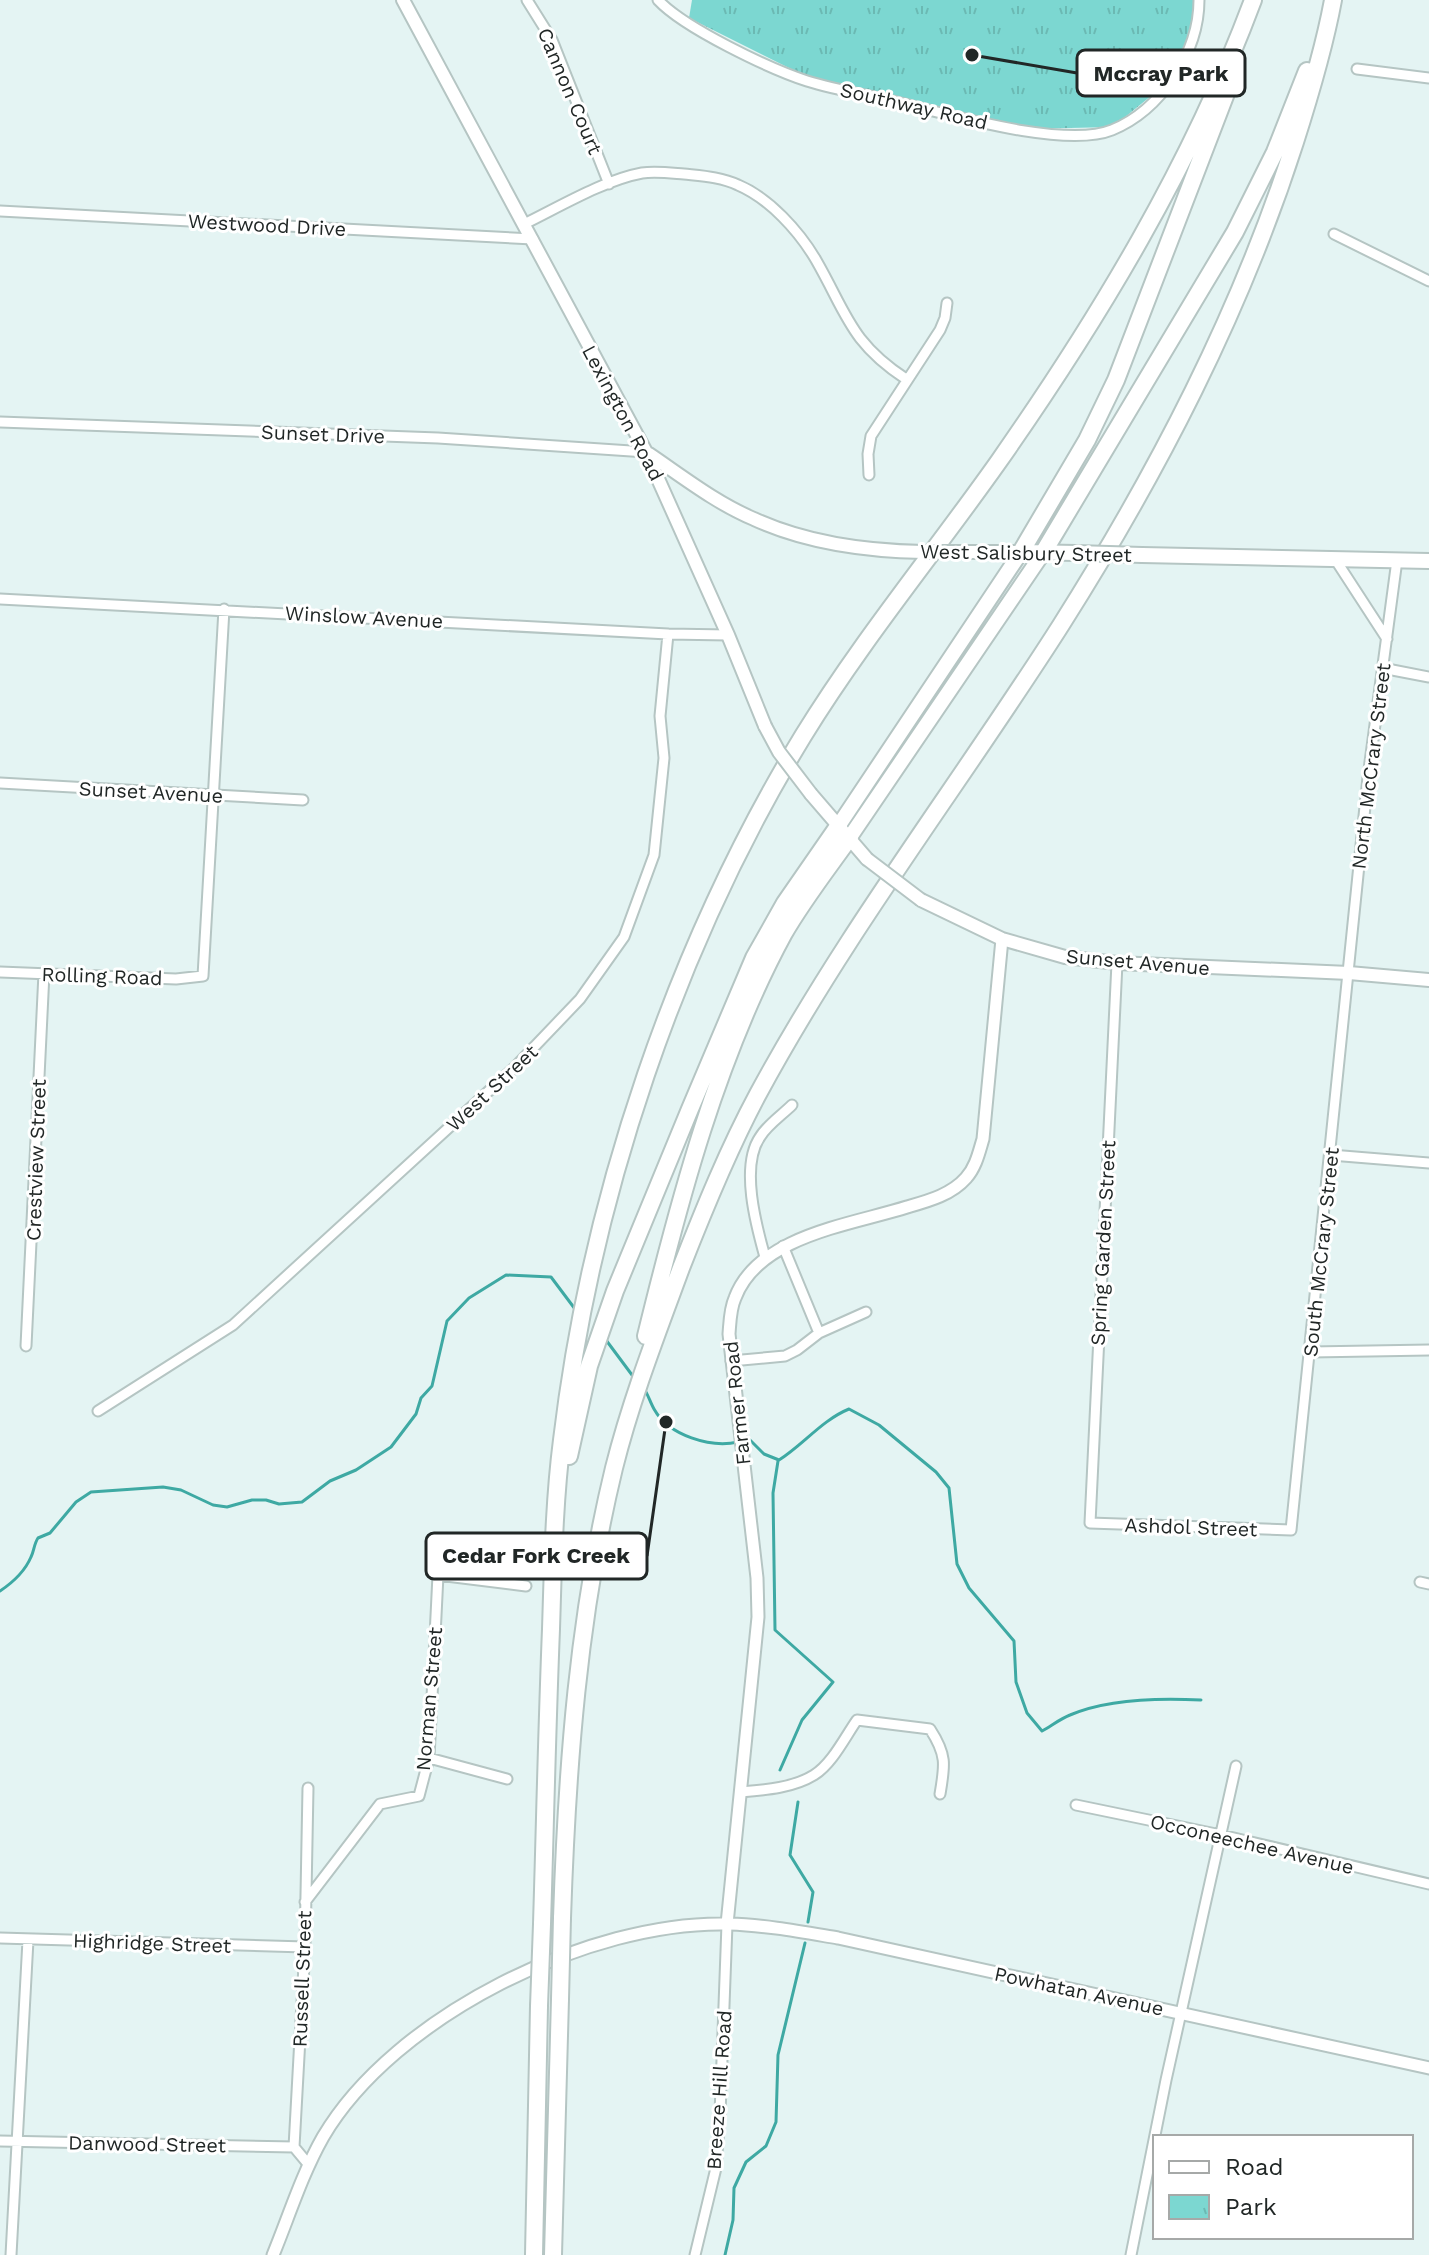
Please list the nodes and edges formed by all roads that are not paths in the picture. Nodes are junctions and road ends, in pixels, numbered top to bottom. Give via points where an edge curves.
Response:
1 (403, 0) edge
2 (527, 0) edge
3 (658, 0) edge
4 (1199, 0) edge
5 (1256, 0) edge
6 (1331, 0) edge
7 (1357, 69) dead end
8 (1429, 78) edge
9 (609, 184) junction
10 (0, 211) edge
11 (524, 224) junction
12 (1334, 234) dead end
13 (533, 239) junction
14 (1429, 281) edge
15 (947, 303) dead end
16 (906, 379) junction
17 (0, 422) edge
18 (646, 452) junction
19 (869, 475) dead end
20 (1021, 552) junction
21 (1043, 553) junction
22 (1335, 559) junction
23 (1397, 560) junction
24 (1429, 561) edge
25 (0, 599) edge
26 (224, 609) junction
27 (668, 634) junction
28 (728, 635) junction
29 (1387, 639) junction
30 (1382, 668) junction
31 (1429, 677) edge
32 (0, 783) edge
33 (214, 795) junction
34 (303, 800) dead end
35 (844, 831) junction
36 (1002, 939) junction
37 (1117, 963) junction
38 (0, 972) edge
39 (44, 973) junction
40 (1349, 973) junction
41 (1429, 980) edge
42 (792, 1105) dead end
43 (1331, 1155) junction
44 (1429, 1163) edge
45 (783, 1246) junction
46 (765, 1257) junction
47 (866, 1312) dead end
48 (819, 1333) junction
49 (26, 1346) dead end
50 (1429, 1350) edge
51 (1311, 1352) junction
52 (731, 1361) junction
53 (98, 1411) dead end
54 (615, 1466) junction
55 (1090, 1523) joint
56 (1291, 1530) joint
57 (554, 1534) junction
58 (526, 1586) dead end
59 (429, 1758) junction
60 (1236, 1766) dead end
61 (507, 1779) dead end
62 (308, 1788) dead end
63 (741, 1792) junction
64 (940, 1794) dead end
65 (1076, 1805) dead end
66 (1221, 1835) junction
67 (1429, 1884) edge
68 (305, 1902) junction
69 (727, 1924) junction
70 (0, 1938) edge
71 (28, 1940) junction
72 (305, 1947) junction
73 (1182, 2013) junction
74 (1429, 2068) edge
75 (1156, 2135) edge
76 (0, 2141) edge
77 (17, 2142) junction
78 (294, 2147) junction
79 (1153, 2151) edge
80 (309, 2165) junction
81 (11, 2255) edge
82 (273, 2255) edge
83 (534, 2255) edge
84 (553, 2255) edge
85 (695, 2255) edge
86 (1131, 2255) edge

1 - 11 main road, Lexington Road
2 - 9 street, Cannon Court via 552,40
3 - 4 street, Southway Road via 671,14 808,81 1017,130 1071,136 1111,131 1141,114 1190,51
5 - 20 highway via 1243,47 1116,380
5 - 57 highway via 1168,187 1093,319 806,732 767,797 709,917 671,1008 609,1196 575,1346
6 - 21 highway via 1275,152 1235,232
6 - 54 highway via 1323,51 1262,236 1188,405 1131,512 1067,615 817,992 755,1099 706,1203
7 - 8 street
9 - 11 street
9 - 16 street via 642,173 673,173 713,177 761,198 814,257 864,345
10 - 13 street, Westwood Drive
11 - 13 main road, Lexington Road
12 - 14 street
13 - 18 main road, Lexington Road
15 - 16 street via 940,330
16 - 19 street via 871,436
17 - 18 street, Sunset Drive via 438,438
18 - 20 main road, West Salisbury Street, bridge via 754,519 810,539 887,551
18 - 28 main road, Lexington Road
20 - 21 main road, West Salisbury Street
20 - 35 main road
21 - 22 main road, West Salisbury Street, bridge
21 - 35 main road
22 - 23 main road, West Salisbury Street
22 - 29 street
23 - 24 main road, West Salisbury Street
23 - 29 street, North McCrary Street
25 - 26 street, Winslow Avenue
26 - 27 street, Winslow Avenue
26 - 33 street
27 - 28 street, Winslow Avenue
27 - 53 street, West Street via 654,855 624,937 580,999 515,1067 233,1325
28 - 35 main road, Lexington Road, bridge via 779,752
29 - 30 street, North McCrary Street
30 - 31 street
30 - 40 street, North McCrary Street
32 - 33 street, Sunset Avenue
33 - 34 street, Sunset Avenue
33 - 39 street, Rolling Road via 203,976
35 - 36 main road, Sunset Avenue, bridge via 867,859 921,900
35 - 54 highway via 785,931 744,1015 710,1105
35 - 57 highway via 785,903 754,958 615,1291 589,1366
36 - 37 main road, Sunset Avenue via 1065,957
36 - 45 street, Farmer Road via 983,1139 968,1177 939,1197
37 - 40 main road, Sunset Avenue
37 - 55 street, Spring Garden Street
38 - 39 street, Rolling Road
39 - 49 street, Crestview Street
40 - 41 main road, Sunset Avenue
40 - 43 street, South McCrary Street
42 - 46 street via 759,1138 752,1164 750,1196
43 - 44 street
43 - 51 street, South McCrary Street
45 - 46 street, Farmer Road
45 - 48 street
46 - 52 street, Farmer Road via 735,1297
47 - 48 street
48 - 52 street via 785,1356
50 - 51 street
51 - 56 street, South McCrary Street
52 - 63 street, Farmer Road via 758,1617
54 - 84 highway, bridge via 577,1679 565,1824
55 - 56 street, Ashdol Street
57 - 83 highway, bridge
58 - 59 street, Norman Street via 438,1575
59 - 61 street
59 - 68 street, Norman Street via 419,1796 380,1804
60 - 66 street
62 - 68 street, Russell Street
63 - 64 street via 767,1790 816,1774 857,1720 930,1729 945,1762
63 - 69 street, Farmer Road
65 - 66 street, Occoneechee Avenue
66 - 67 street, Occoneechee Avenue
66 - 73 street
68 - 72 street, Russell Street
69 - 73 street, Powhatan Avenue via 838,1938
69 - 80 street, Powhatan Avenue via 664,1929 580,1949 520,1972 472,1999 386,2063 351,2099
69 - 85 street, Breeze Hill Road via 716,2168
70 - 71 street, Highridge Street
71 - 72 street, Highridge Street
71 - 77 street
72 - 78 street, Russell Street
73 - 74 street, Powhatan Avenue
73 - 75 street
76 - 77 street, Danwood Street
77 - 78 street, Danwood Street
77 - 81 street
78 - 80 street
79 - 86 street
80 - 82 street, Powhatan Avenue

